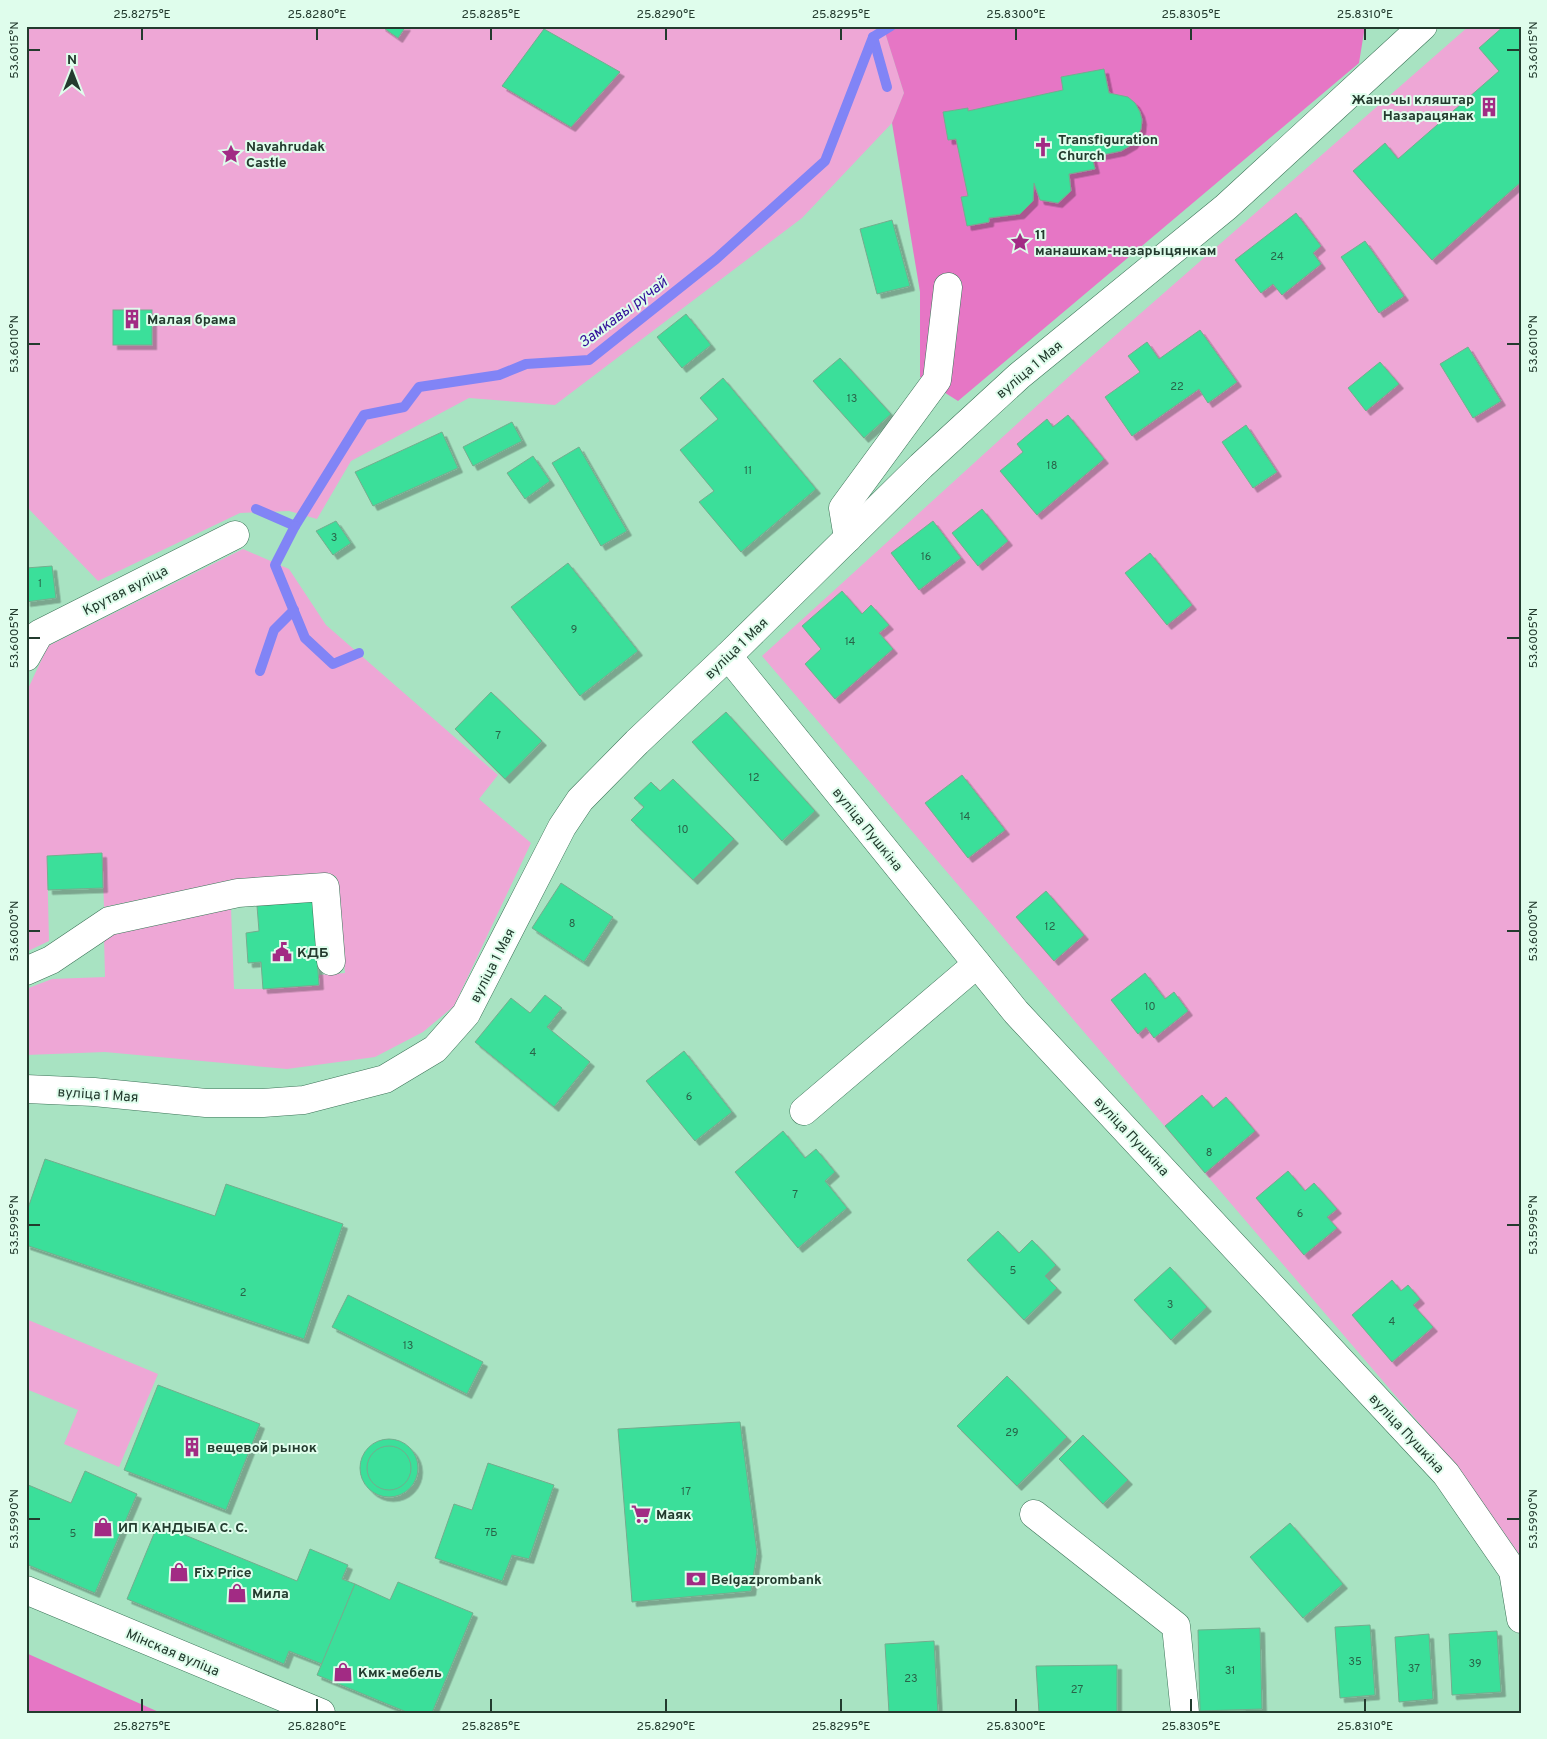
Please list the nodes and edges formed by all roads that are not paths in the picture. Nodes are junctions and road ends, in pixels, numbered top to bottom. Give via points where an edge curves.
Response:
1 (1423, 26) edge
2 (948, 287) dead end
3 (235, 535) dead end
4 (848, 538) junction
5 (728, 656) junction
6 (26, 657) edge
7 (331, 961) dead end
8 (977, 964) junction
9 (26, 971) edge
10 (26, 1089) edge
11 (804, 1111) dead end
12 (1034, 1514) dead end
13 (26, 1590) edge
14 (1521, 1619) edge
15 (321, 1713) edge
16 (1186, 1713) edge

1 - 4 street, вуліца 1 Мая via 1226,207 1019,376
2 - 4 street via 937,380 843,508
3 - 6 street, Крутая вуліца via 39,634
4 - 5 street, вуліца 1 Мая
5 - 8 street, вуліца Пушкіна
5 - 10 street, вуліца 1 Мая via 580,800 562,827 466,1014 434,1049 385,1079 304,1100 206,1103
7 - 9 street via 325,887 238,893 109,921 51,960
8 - 11 street
8 - 14 street, вуліца Пушкіна via 1023,1019 1446,1474 1513,1571
12 - 16 street via 1176,1626
13 - 15 street, Мінская вуліца

